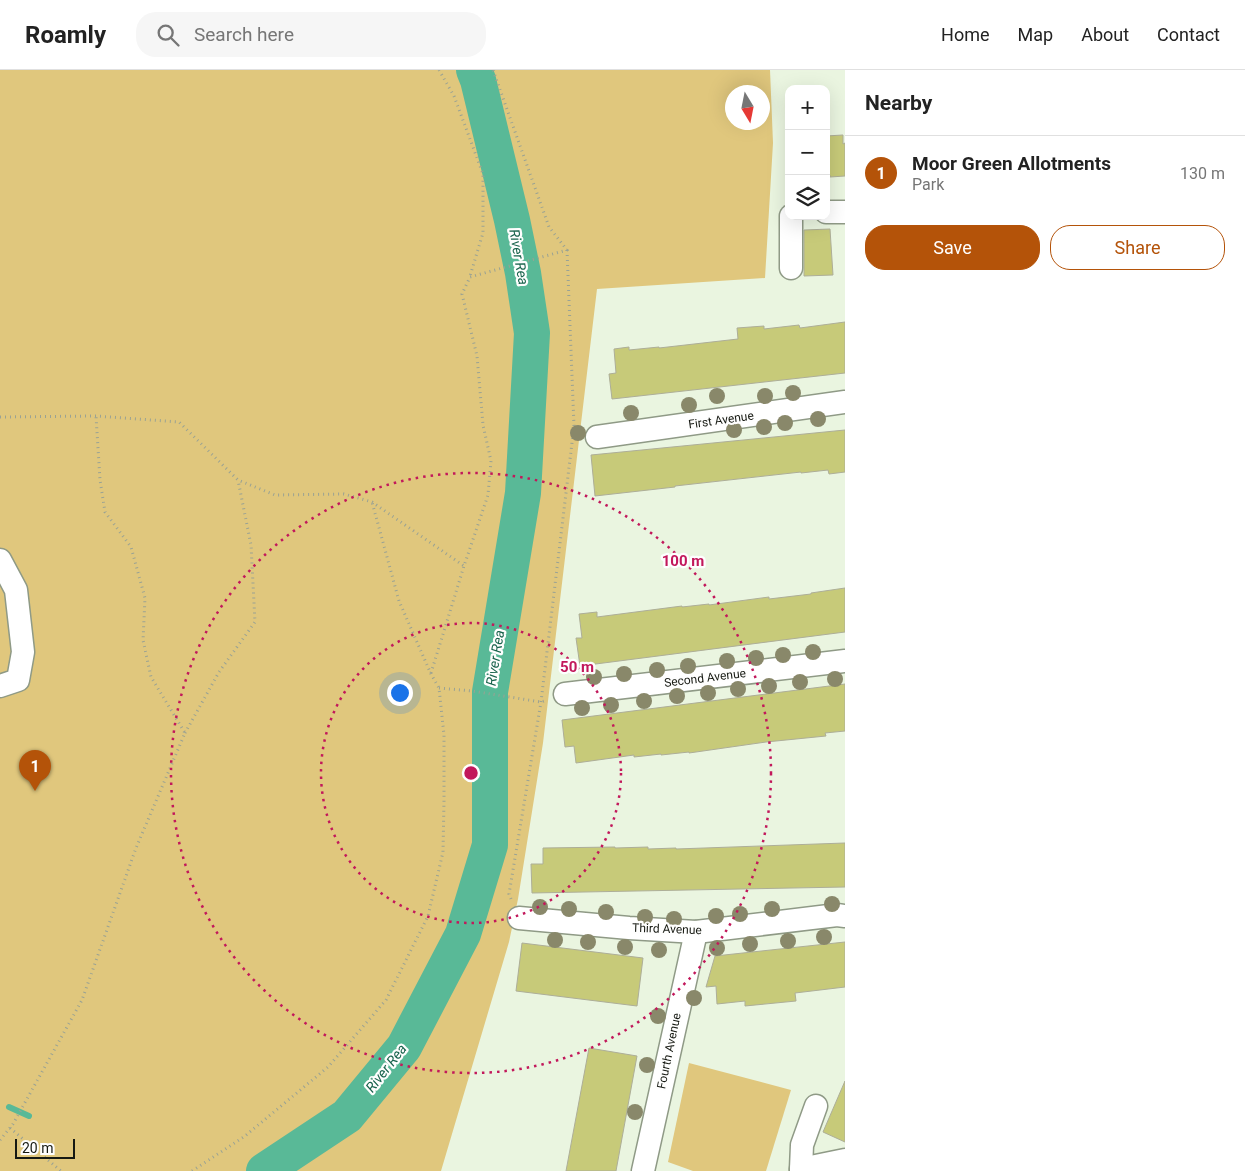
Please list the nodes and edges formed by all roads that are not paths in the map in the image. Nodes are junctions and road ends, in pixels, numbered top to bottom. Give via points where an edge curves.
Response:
1 (830, 212) edge
2 (845, 212) edge
3 (791, 220) edge
4 (791, 268) dead end
5 (845, 402) edge
6 (597, 437) road end
7 (0, 560) edge
8 (845, 662) edge
9 (0, 686) edge
10 (565, 694) dead end
11 (845, 916) edge
12 (519, 918) road end
13 (696, 932) junction
14 (816, 1106) dead end
15 (845, 1160) edge
16 (801, 1170) edge
17 (643, 1171) edge

1 - 2 street
3 - 4 street
5 - 6 street, First Avenue
7 - 9 street via 16,590 23,652 18,680
8 - 10 street, Second Avenue
11 - 13 street, Third Avenue
12 - 13 street, Third Avenue
13 - 17 street, Fourth Avenue
14 - 16 street via 802,1145
15 - 16 street

